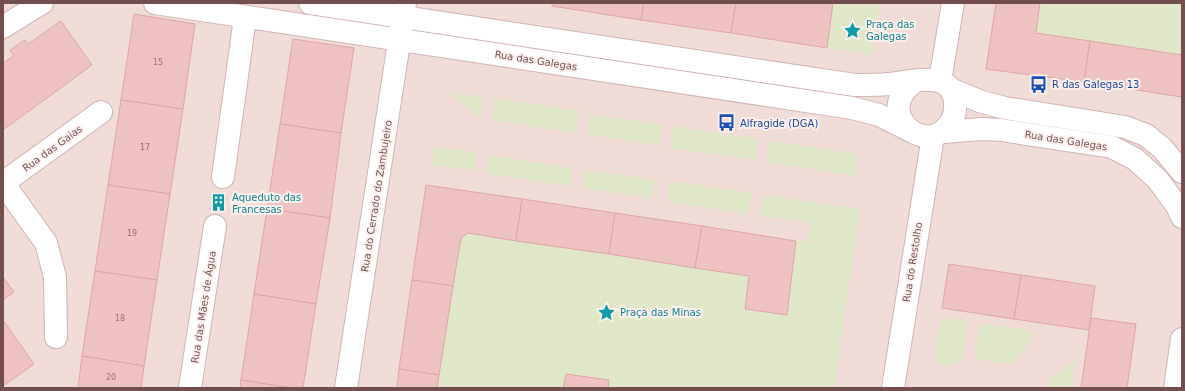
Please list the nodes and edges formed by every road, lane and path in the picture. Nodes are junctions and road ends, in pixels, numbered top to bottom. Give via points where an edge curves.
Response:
1 (42, 3) edge
2 (155, 3) edge
3 (310, 3) edge
4 (953, 3) edge
5 (404, 10) edge
6 (244, 25) dead end
7 (3, 28) edge
8 (399, 40) junction
9 (917, 80) junction
10 (945, 85) junction
11 (101, 112) dead end
12 (929, 133) junction
13 (1182, 172) edge
14 (224, 177) dead end
15 (3, 183) edge
16 (1182, 217) edge
17 (215, 226) dead end
18 (56, 337) dead end
19 (1182, 339) edge
20 (190, 388) edge
21 (346, 388) edge
22 (893, 388) edge
23 (1175, 388) edge

1 - 7 street
2 - 8 street, Rua das Galegas
3 - 5 street
4 - 10 street
5 - 8 street, Rua do Cerrado do Zambujeiro
5 - 9 street via 855,85
6 - 14 street
8 - 12 street, Rua das Galegas via 852,108
8 - 21 street, Rua do Cerrado do Zambujeiro
9 - 10 street via 928,78
9 - 12 street via 901,95 898,105 902,120
10 - 12 street via 955,100 956,112 951,123
10 - 13 street via 982,102 1005,108 1125,127 1146,135 1162,148
11 - 15 street, Rua das Gaias
12 - 16 street, Rua das Galegas via 982,128 1112,147 1135,159 1158,180
12 - 22 street, Rua do Restolho
15 - 18 street via 46,243 55,277
17 - 20 street, Rua das Mães de Água
19 - 23 street

